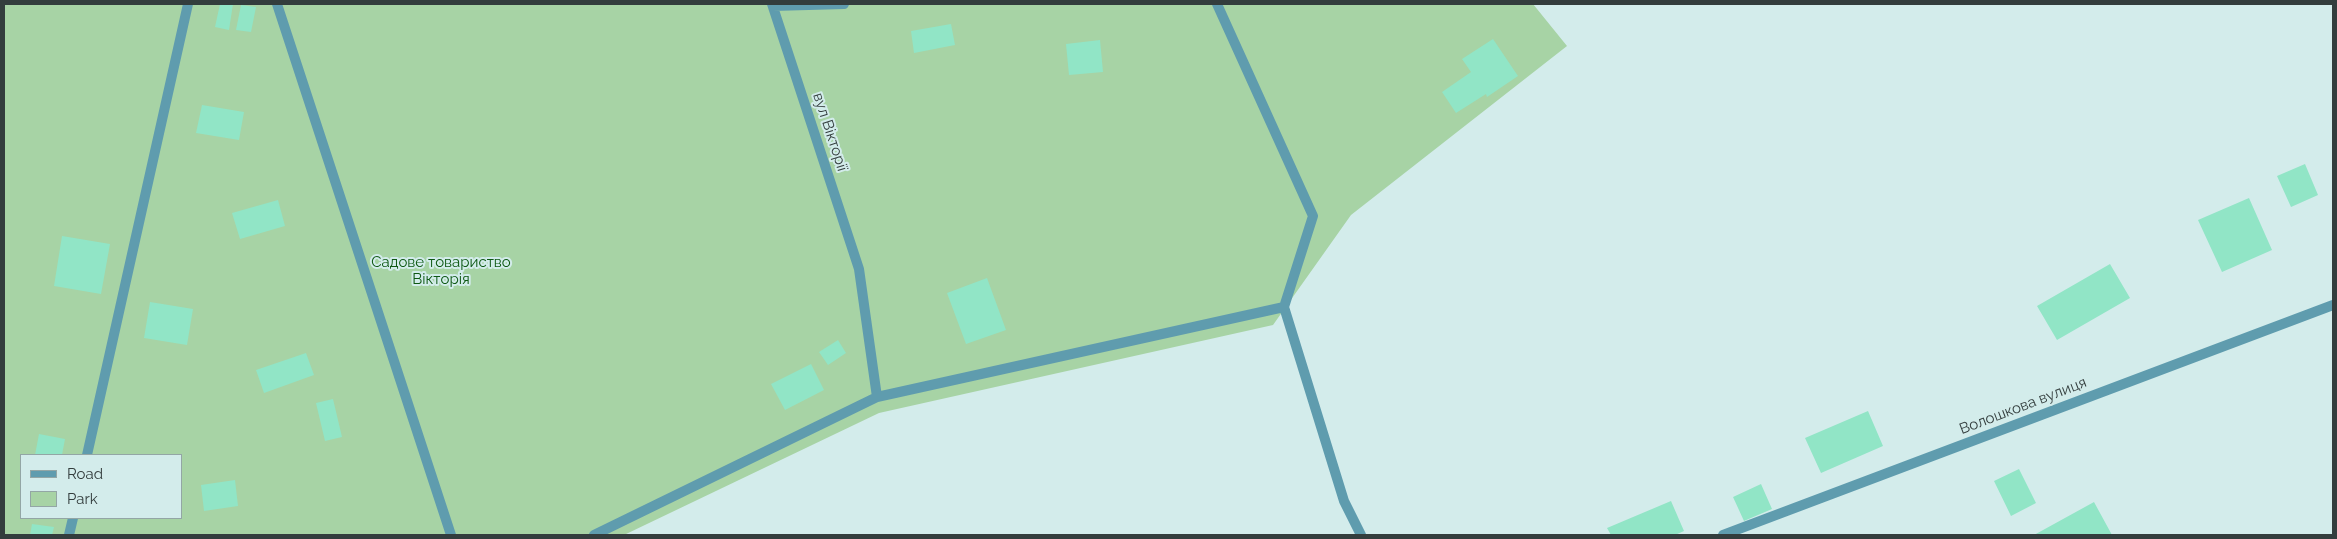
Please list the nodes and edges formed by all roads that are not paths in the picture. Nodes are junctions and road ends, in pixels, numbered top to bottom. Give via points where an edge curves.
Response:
1 (188, 4) edge
2 (277, 4) edge
3 (844, 4) edge
4 (1217, 4) edge
5 (772, 5) edge
6 (2333, 305) edge
7 (1284, 307) junction
8 (876, 398) junction
9 (87, 454) edge
10 (73, 519) edge
11 (69, 535) edge
12 (451, 535) edge
13 (594, 535) edge
14 (1361, 535) edge
15 (1723, 535) edge

1 - 9 street
2 - 12 street
3 - 5 street
4 - 7 street via 1312,216
5 - 8 street, вул Вікторії via 859,269
6 - 15 street, Волошкова вулиця
7 - 8 street
7 - 14 street via 1344,501
8 - 13 street
10 - 11 street

